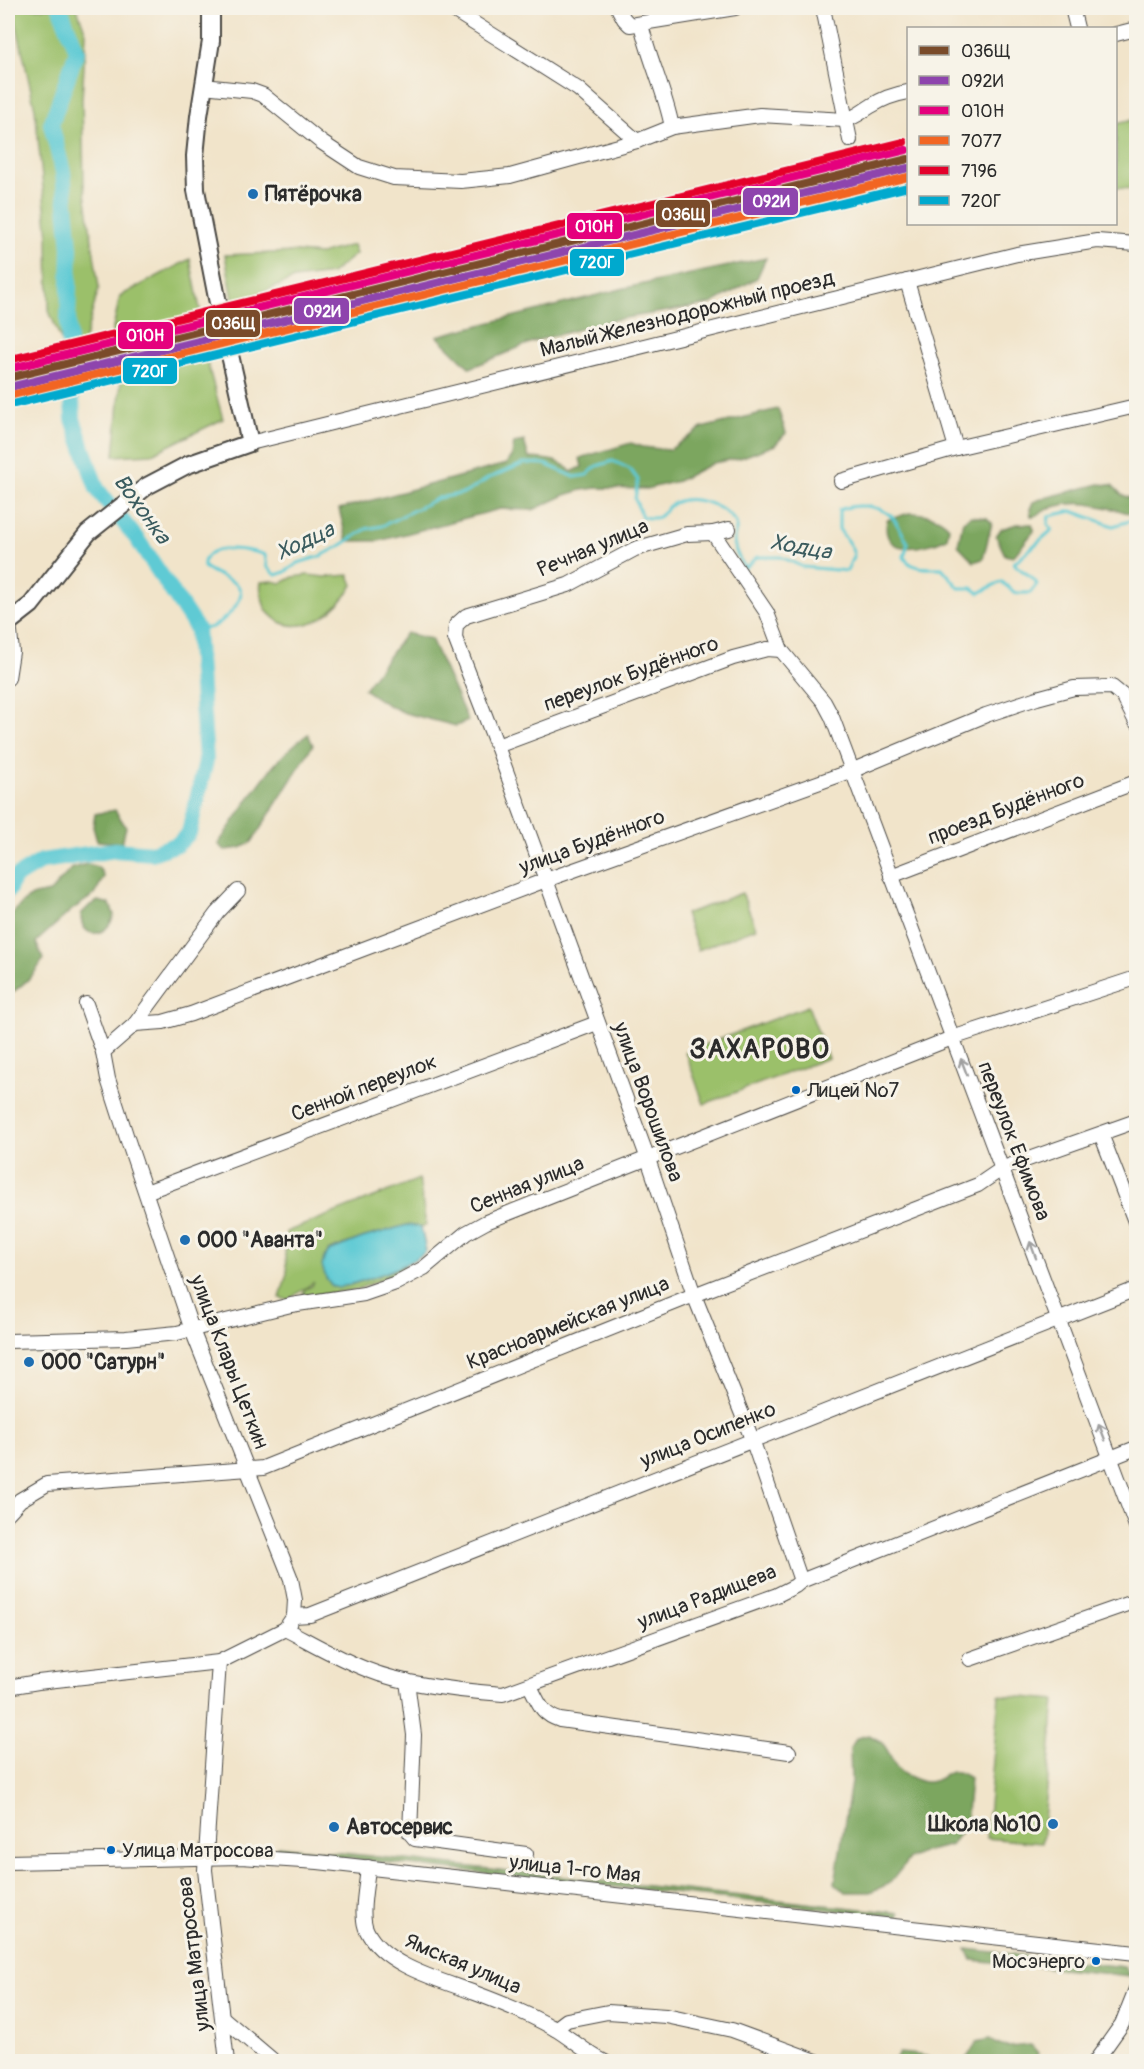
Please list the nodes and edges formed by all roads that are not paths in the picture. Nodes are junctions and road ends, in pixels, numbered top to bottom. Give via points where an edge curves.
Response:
1 (211, 8) edge
2 (450, 8) edge
3 (618, 8) edge
4 (735, 8) edge
5 (823, 8) edge
6 (1072, 8) edge
7 (641, 24) junction
8 (1077, 27) edge
9 (1137, 29) edge
10 (1117, 34) edge
11 (203, 86) junction
12 (907, 92) edge
13 (845, 120) junction
14 (672, 127) junction
15 (850, 140) dead end
16 (638, 141) junction
17 (1137, 244) edge
18 (907, 280) junction
19 (1137, 406) edge
20 (250, 443) junction
21 (956, 448) junction
22 (842, 481) dead end
23 (729, 529) dead end
24 (712, 533) junction
25 (8, 623) edge
26 (455, 638) joint
27 (782, 650) junction
28 (8, 678) edge
29 (1137, 722) edge
30 (497, 746) junction
31 (851, 771) junction
32 (1137, 782) edge
33 (891, 876) junction
34 (546, 880) junction
35 (238, 891) dead end
36 (1137, 978) edge
37 (86, 1004) dead end
38 (597, 1023) junction
39 (135, 1024) junction
40 (952, 1038) junction
41 (103, 1052) junction
42 (1137, 1121) edge
43 (1101, 1134) junction
44 (648, 1159) junction
45 (1003, 1168) junction
46 (146, 1192) junction
47 (1137, 1224) edge
48 (1137, 1289) edge
49 (694, 1295) junction
50 (1059, 1320) junction
51 (192, 1330) junction
52 (8, 1341) edge
53 (752, 1439) junction
54 (1137, 1448) edge
55 (1111, 1458) junction
56 (248, 1469) junction
57 (8, 1513) edge
58 (1137, 1526) edge
59 (801, 1581) junction
60 (1137, 1601) edge
61 (294, 1616) junction
62 (285, 1629) junction
63 (970, 1659) dead end
64 (219, 1662) junction
65 (407, 1681) junction
66 (530, 1686) junction
67 (8, 1687) edge
68 (789, 1752) dead end
69 (525, 1854) dead end
70 (205, 1858) junction
71 (8, 1862) edge
72 (368, 1867) junction
73 (1137, 1953) edge
74 (1137, 1989) edge
75 (224, 2018) junction
76 (555, 2029) junction
77 (227, 2061) edge
78 (275, 2061) edge
79 (605, 2061) edge
80 (819, 2061) edge
81 (1095, 2061) edge

1 - 11 main road via 212,41
2 - 16 street via 578,89
3 - 7 street via 630,25
4 - 7 street
5 - 13 street
6 - 8 street
7 - 14 street
9 - 10 street
11 - 16 street via 263,95 358,167 394,178 461,181 510,176
11 - 20 main road via 195,156 196,190
12 - 13 street
13 - 14 street via 760,115
13 - 15 street
14 - 16 street
17 - 18 street, Малый Железнодорожный проезд via 1097,241 1017,254
18 - 20 street, Малый Железнодорожный проезд
18 - 21 street
19 - 21 street
20 - 25 main road via 187,465 147,486 88,533 31,605
21 - 22 street
23 - 24 street, Речная улица
24 - 26 street, Речная улица via 687,534 635,549 568,585 466,616 456,625
24 - 27 street, переулок Ефимова via 767,613
25 - 28 street via 12,652
26 - 30 street, улица Ворошилова
27 - 30 street, переулок Будённого via 767,649 733,658
27 - 31 street, переулок Ефимова via 824,702
29 - 31 street, улица Будённого via 1123,696 1112,687 1074,688 986,715
30 - 34 street, улица Ворошилова
31 - 33 street, переулок Ефимова
31 - 34 street, улица Будённого
32 - 33 street, проезд Будённого
33 - 40 street, переулок Ефимова
34 - 38 street, улица Ворошилова
34 - 39 street, улица Будённого via 190,1014 163,1022
35 - 39 street via 217,913
36 - 40 street, Сенная улица
37 - 41 street, улица Клары Цеткин
38 - 44 street, улица Ворошилова
38 - 46 street, Сенной переулок
39 - 41 street
40 - 44 street, Сенная улица
45 -> 40 street, переулок Ефимова
41 - 46 street, улица Клары Цеткин via 114,1099
42 - 43 street, Красноармейская улица
43 - 45 street, Красноармейская улица
43 - 47 street
44 - 49 street, улица Ворошилова
44 - 51 street, Сенная улица via 476,1227 424,1268 379,1290 282,1307
45 - 49 street, Красноармейская улица via 978,1185
50 -> 45 street, переулок Ефимова
46 - 51 street, улица Клары Цеткин
48 - 50 street, улица Осипенко
49 - 53 street, улица Ворошилова
49 - 56 street, Красноармейская улица via 262,1468
50 - 53 street, улица Осипенко
55 -> 50 street, переулок Ефимова
51 - 52 street, Сенная улица via 126,1338
51 - 56 street, улица Клары Цеткин
53 - 59 street, улица Ворошилова
53 - 61 street, улица Осипенко via 310,1616
54 - 55 street, улица Радищева
55 - 58 street, переулок Ефимова
55 - 59 street, улица Радищева
56 - 57 street, Красноармейская улица via 47,1484 20,1500
56 - 61 street, улица Клары Цеткин via 291,1579
59 - 66 street, улица Радищева via 777,1595
60 - 63 street
61 - 62 street
62 - 64 street
62 - 65 street, улица Радищева via 368,1671
64 - 67 street
64 - 70 street, улица Матросова
65 - 66 street, улица Радищева via 503,1694
65 - 69 street via 414,1735 410,1833 415,1839
66 - 68 street via 542,1710 560,1720
70 - 71 street, улица 1-го Мая
70 - 72 street, улица 1-го Мая via 278,1859
70 - 75 street, улица Матросова
72 - 73 street, улица 1-го Мая
72 - 76 street, Ямская улица via 364,1921 376,1946 407,1967 509,2006
74 - 81 street via 1122,2024
75 - 77 street, улица Матросова
75 - 78 street
76 - 79 street, Ямская улица
76 - 80 street via 567,2020 608,2012 666,2016 732,2030

